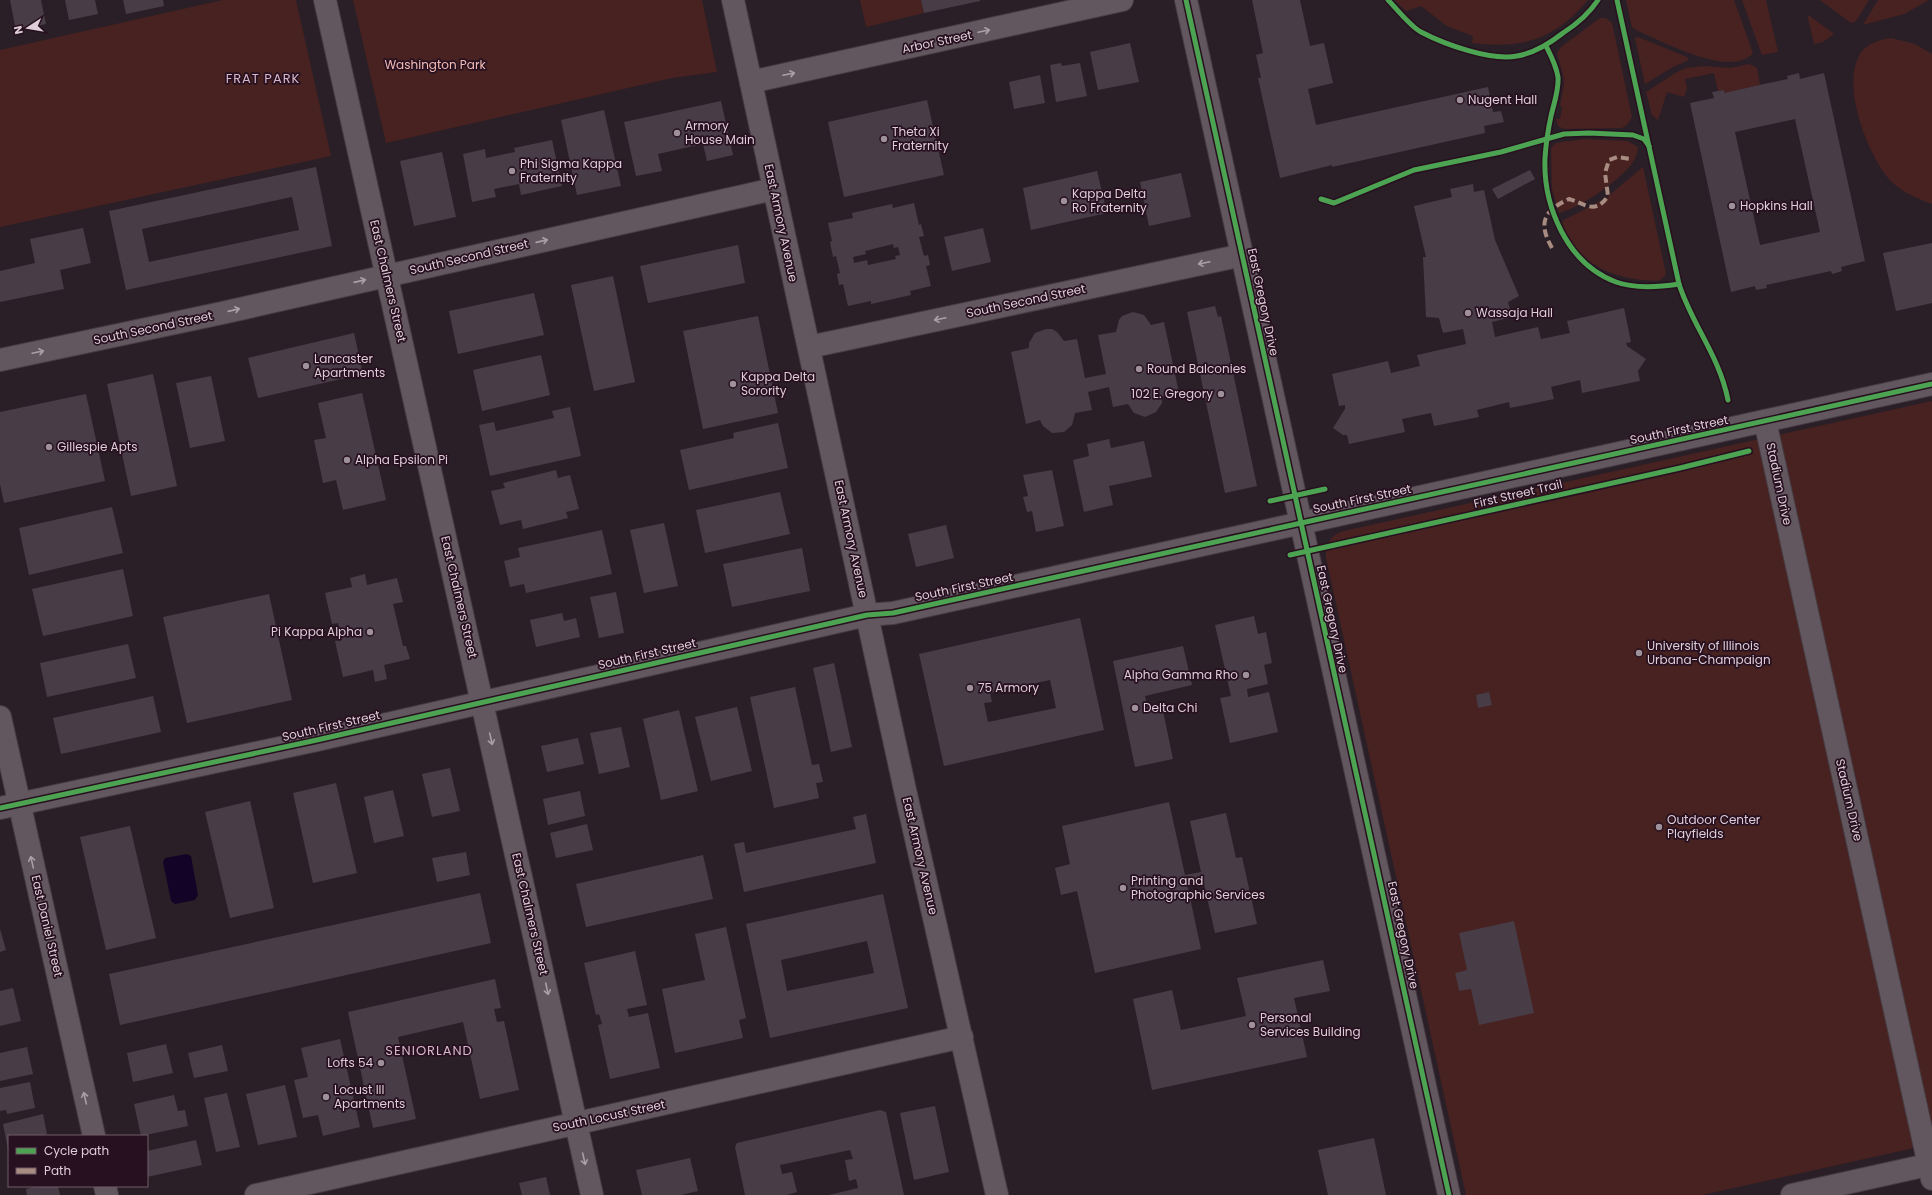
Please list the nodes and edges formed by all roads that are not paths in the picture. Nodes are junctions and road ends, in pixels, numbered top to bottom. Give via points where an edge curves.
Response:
1 (325, 0) edge
2 (733, 0) edge
3 (1122, 0) edge
4 (1186, 0) edge
5 (751, 82) junction
6 (774, 190) junction
7 (1243, 256) junction
8 (387, 276) junction
9 (809, 347) junction
10 (0, 360) edge
11 (1932, 384) edge
12 (1765, 421) junction
13 (1301, 523) junction
14 (867, 615) junction
15 (482, 701) junction
16 (0, 717) edge
17 (10, 805) edge
18 (962, 1037) junction
19 (576, 1123) junction
20 (94, 1135) edge
21 (1931, 1169) edge
22 (256, 1195) edge
23 (592, 1195) edge
24 (997, 1195) edge
25 (1449, 1195) edge
26 (1792, 1195) edge

1 - 8 street, East Chalmers Street
2 - 5 street, East Armory Avenue
5 -> 3 street, Arbor Street
4 - 7 street, East Gregory Drive
5 - 6 street, East Armory Avenue
8 -> 6 street, South Second Street
6 - 9 street, East Armory Avenue
7 -> 9 street, South Second Street
7 - 13 street, East Gregory Drive
10 -> 8 street, South Second Street
8 - 15 street, East Chalmers Street
9 - 14 street, East Armory Avenue
11 - 12 street, South First Street
12 - 13 street, South First Street
12 - 21 street, Stadium Drive
13 - 14 street, South First Street via 900,611
13 - 25 street, East Gregory Drive
14 - 15 street, South First Street
14 - 18 street, East Armory Avenue
15 - 17 street, South First Street via 309,742
15 -> 19 street, East Chalmers Street
16 - 17 street, East Daniel Street
20 -> 17 street, East Daniel Street
18 - 19 street, South Locust Street
18 - 24 street, East Armory Avenue
19 - 22 street, South Locust Street
19 -> 23 street, East Chalmers Street
21 - 26 street

